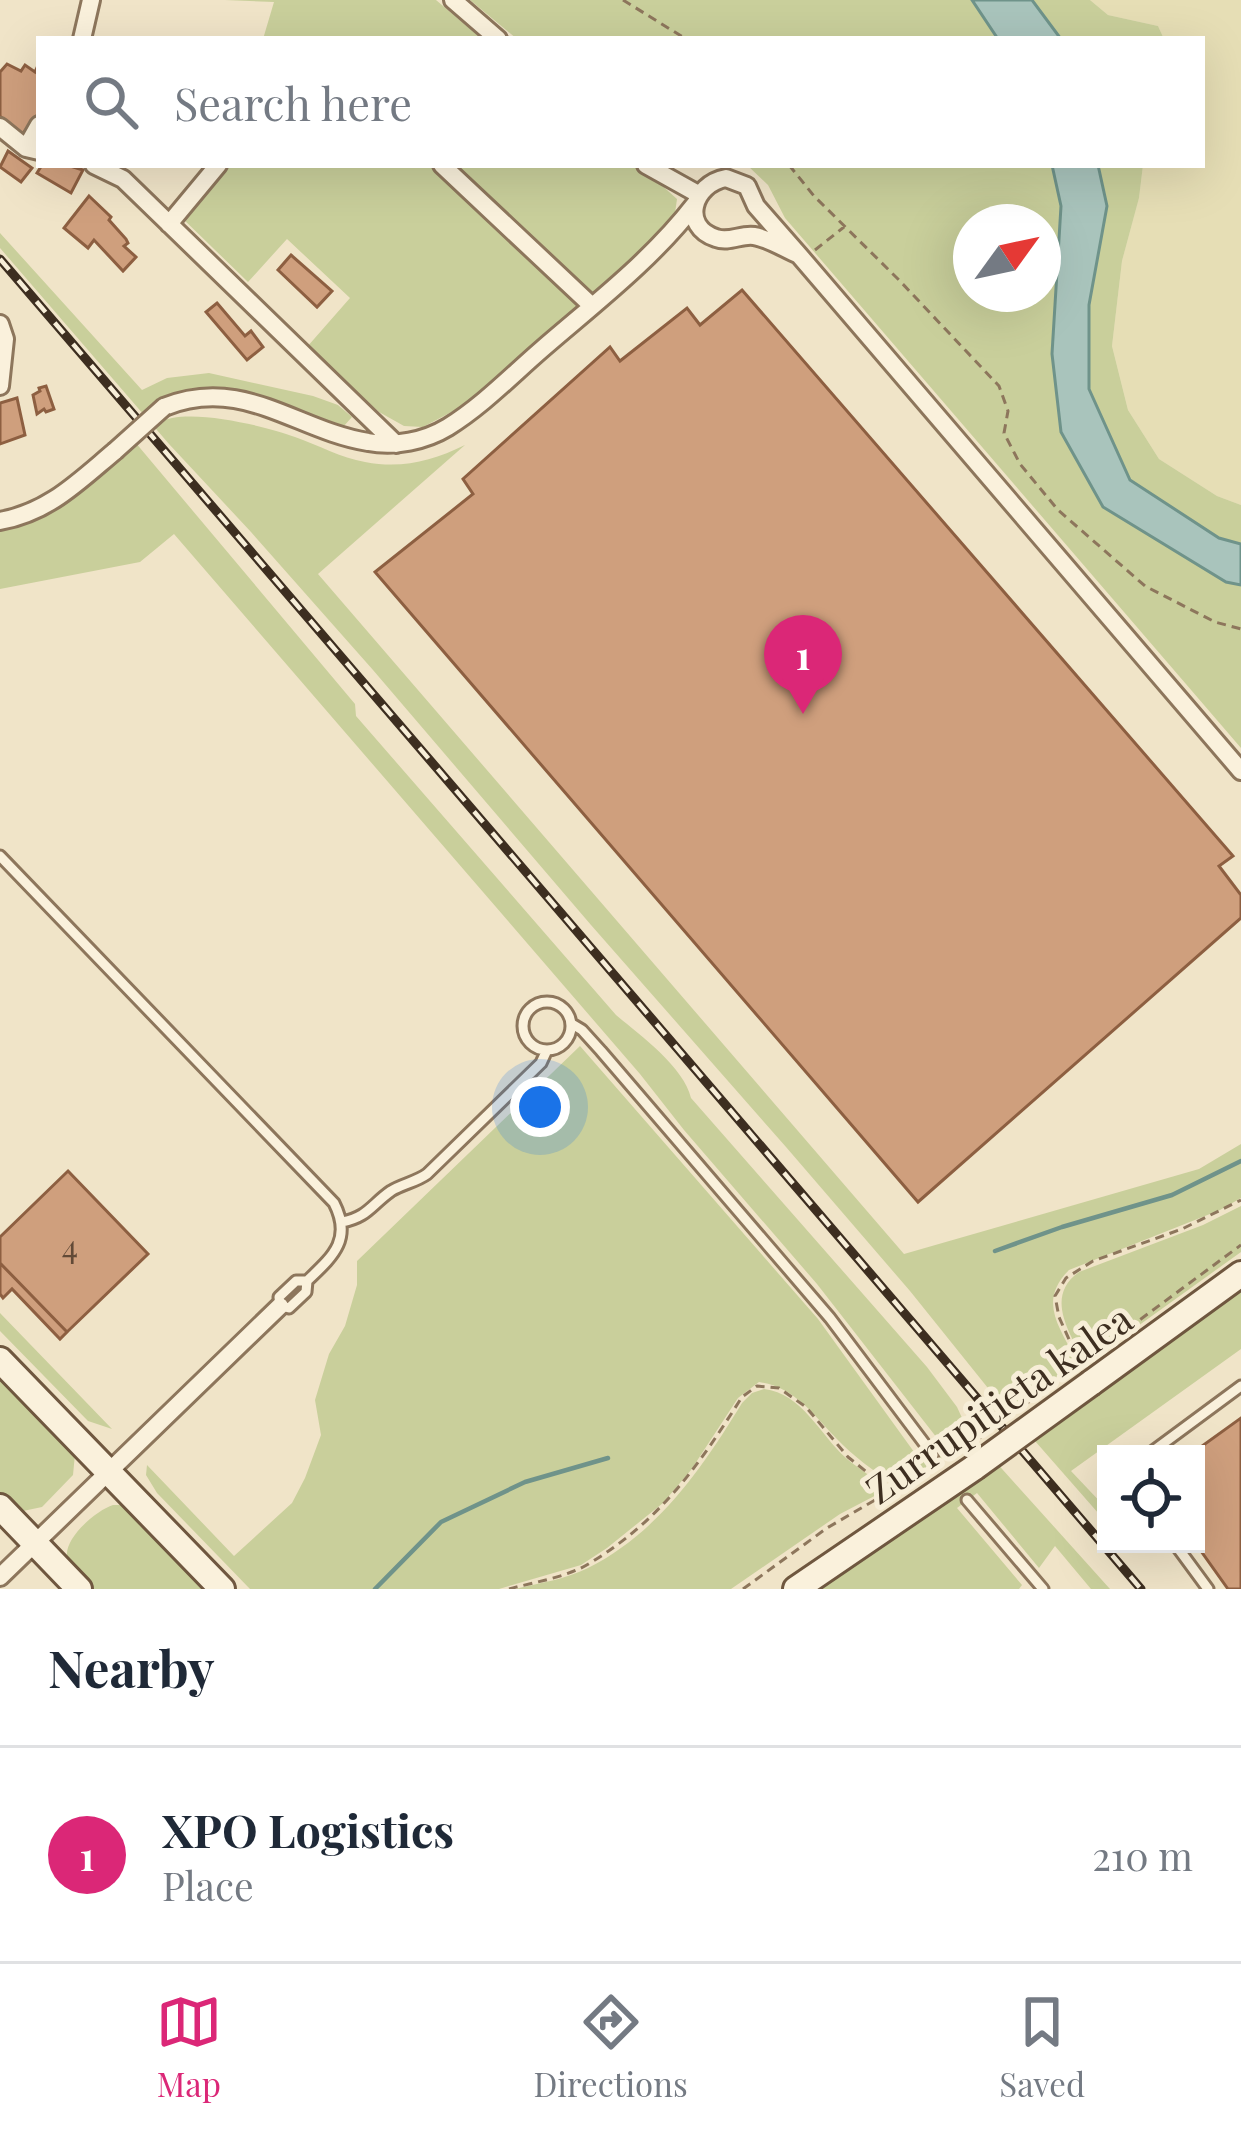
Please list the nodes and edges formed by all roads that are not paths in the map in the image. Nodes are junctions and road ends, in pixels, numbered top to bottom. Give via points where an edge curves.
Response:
1 (91, 0) edge
2 (452, 0) edge
3 (83, 36) edge
4 (494, 36) edge
5 (0, 127) edge
6 (33, 150) edge
7 (100, 168) edge
8 (216, 168) edge
9 (445, 168) edge
10 (650, 168) edge
11 (697, 199) junction
12 (756, 206) junction
13 (169, 224) junction
14 (710, 236) junction
15 (738, 237) junction
16 (658, 249) junction
17 (804, 255) junction
18 (592, 306) junction
19 (0, 324) edge
20 (0, 386) edge
21 (396, 444) junction
22 (0, 521) edge
23 (1241, 771) edge
24 (0, 856) edge
25 (572, 1024) junction
26 (547, 1050) junction
27 (341, 1222) junction
28 (1241, 1274) edge
29 (280, 1306) joint
30 (0, 1360) edge
31 (1241, 1386) edge
32 (1161, 1445) edge
33 (933, 1455) dead end
34 (108, 1472) junction
35 (967, 1500) dead end
36 (0, 1507) edge
37 (35, 1543) junction
38 (1182, 1553) edge
39 (0, 1577) edge
40 (79, 1589) edge
41 (222, 1589) edge
42 (796, 1589) edge
43 (1042, 1589) edge
44 (1208, 1589) edge

1 - 3 street
2 - 4 street
5 - 6 street
7 - 13 street
8 - 13 street
9 - 18 street
10 - 11 street
11 - 12 street via 706,185 726,178 747,186
11 - 14 street via 698,222
11 - 16 street
12 - 15 street via 752,225
12 - 17 street
13 - 21 street
14 - 15 street
14 - 16 street
15 - 17 street
16 - 18 street
17 - 23 street
18 - 21 street via 448,427
19 - 20 street
21 - 22 street, bridge via 348,438 244,401 197,398 164,407 35,513
24 - 27 lane via 327,1194
25 - 26 lane via 565,1042
25 - 26 lane via 553,1002 533,1005 524,1033
25 - 33 lane via 800,1281
26 - 27 lane via 427,1174 394,1189 368,1214
27 - 29 lane via 337,1250 290,1308
28 - 42 street, Zurrupitieta kalea, bridge via 1083,1371
29 - 34 street
30 - 34 street
31 - 32 lane
34 - 37 street
34 - 41 street
35 - 43 lane
36 - 37 street
37 - 39 street
37 - 40 street
38 - 44 lane

